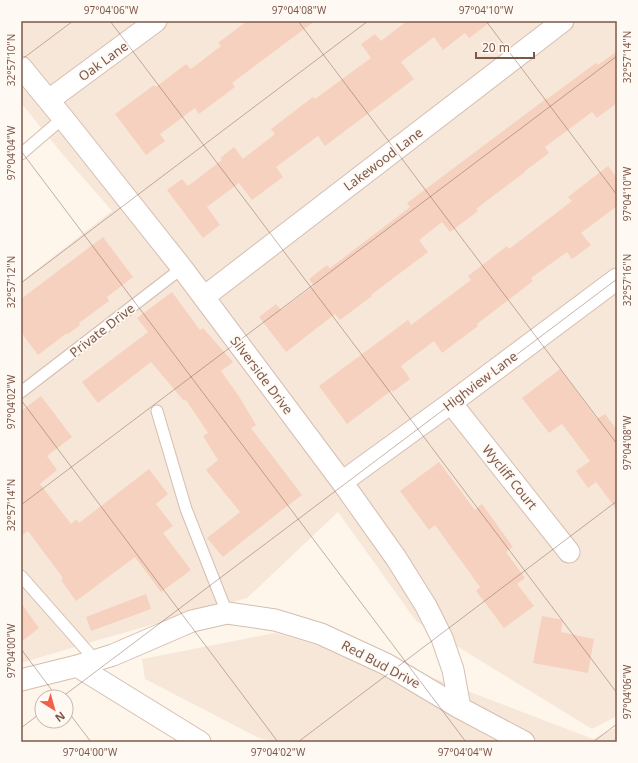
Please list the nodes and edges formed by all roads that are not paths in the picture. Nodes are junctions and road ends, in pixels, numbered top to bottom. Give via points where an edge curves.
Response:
1 (156, 21) edge
2 (563, 21) edge
3 (21, 67) edge
4 (49, 100) junction
5 (63, 118) junction
6 (21, 154) edge
7 (182, 268) junction
8 (617, 279) edge
9 (204, 297) junction
10 (21, 392) edge
11 (451, 403) junction
12 (157, 411) dead end
13 (342, 482) junction
14 (569, 552) dead end
15 (21, 576) edge
16 (227, 613) junction
17 (86, 663) junction
18 (21, 680) edge
19 (460, 708) junction
20 (200, 742) edge
21 (524, 742) edge

1 - 4 street, Oak Lane
2 - 9 street, Lakewood Lane
3 - 4 street, Silverside Drive
4 - 5 street, Silverside Drive
5 - 6 lane
5 - 7 street, Silverside Drive
7 - 9 street, Silverside Drive
7 - 10 lane, Private Drive
8 - 11 street, Highview Lane
9 - 13 street, Silverside Drive
11 - 13 street, Highview Lane
11 - 14 street, Wycliff Court
12 - 16 lane via 186,509
13 - 19 street, Silverside Drive via 396,558 426,606 442,638 453,670
15 - 17 lane
16 - 17 street, Red Bud Drive via 192,621 113,655
16 - 19 street, Red Bud Drive via 275,620 321,634 386,664
17 - 18 street, Red Bud Drive
17 - 20 street
19 - 21 street, Red Bud Drive

